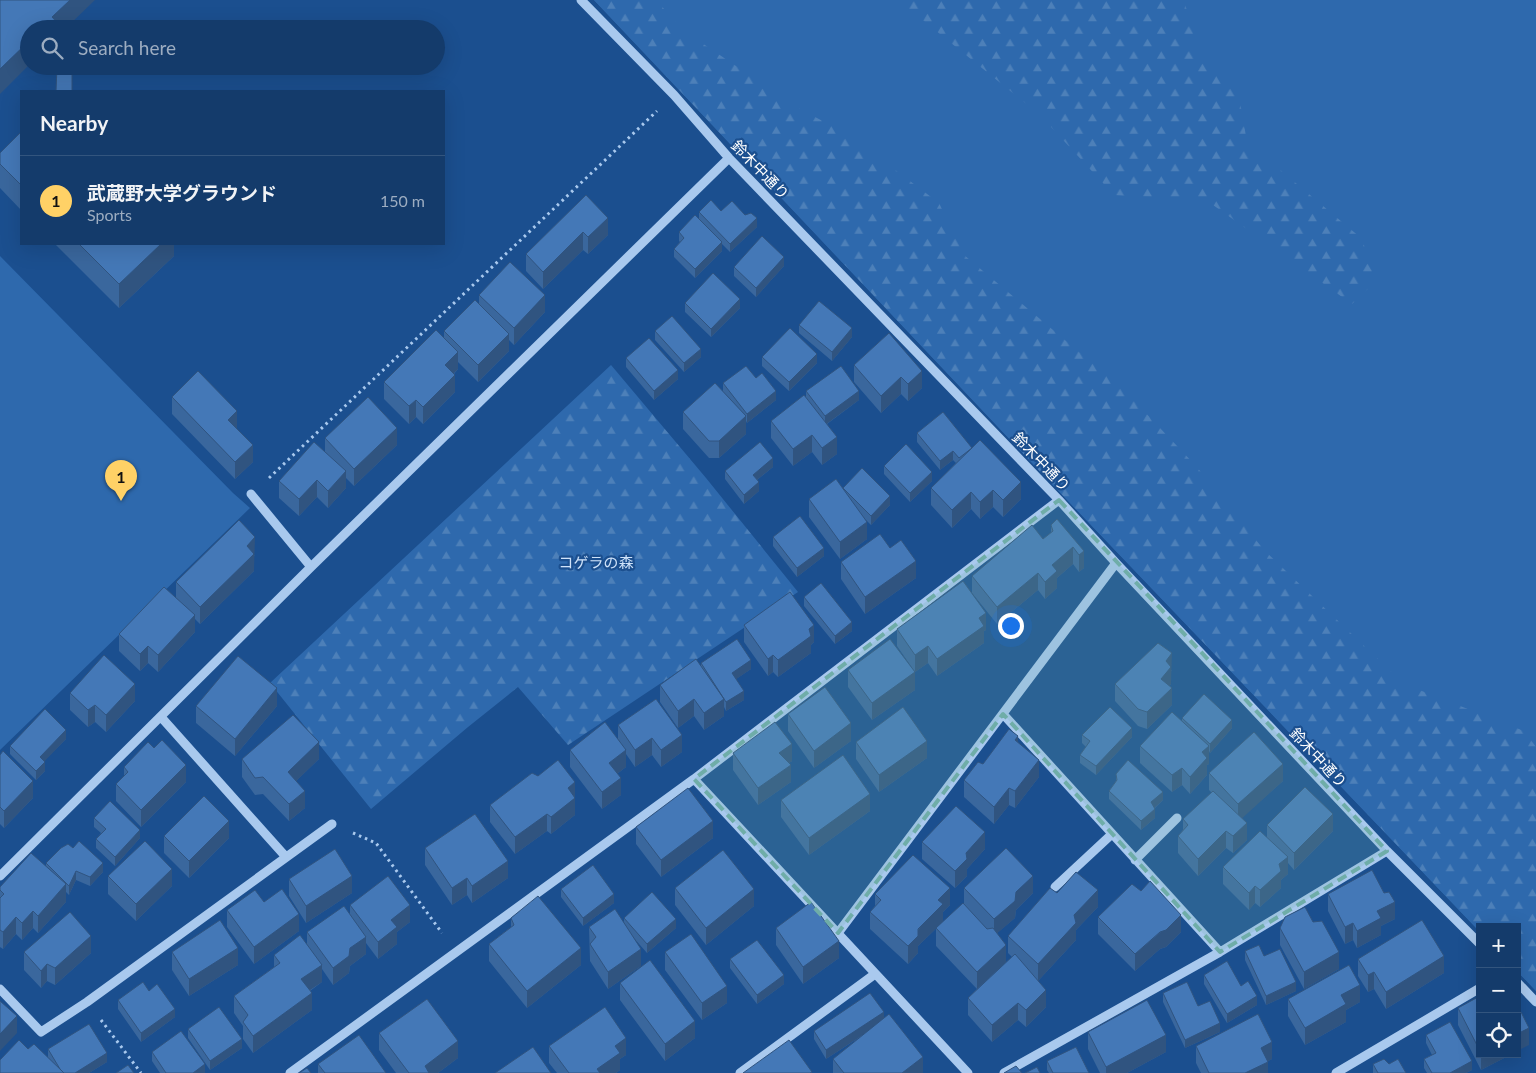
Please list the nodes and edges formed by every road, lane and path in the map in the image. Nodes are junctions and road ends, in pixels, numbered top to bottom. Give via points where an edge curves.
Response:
1 (582, 0) edge
2 (674, 95) junction
3 (729, 158) junction
4 (251, 494) joint
5 (1059, 500) junction
6 (1116, 563) junction
7 (311, 567) junction
8 (1004, 714) junction
9 (161, 717) junction
10 (694, 779) junction
11 (1178, 818) dead end
12 (332, 824) joint
13 (1112, 834) junction
14 (1387, 851) junction
15 (286, 857) junction
16 (1135, 860) junction
17 (0, 876) edge
18 (1055, 887) dead end
19 (838, 933) junction
20 (1476, 940) edge
21 (1220, 952) junction
22 (456, 953) junction
23 (875, 974) junction
24 (1521, 986) edge
25 (0, 988) edge
26 (1476, 990) edge
27 (88, 1002) junction
28 (1536, 1002) edge
29 (141, 1073) edge
30 (290, 1073) edge
31 (740, 1073) edge
32 (968, 1073) edge
33 (1004, 1073) edge
34 (1336, 1073) edge

1 - 2 street, 鈴木中通り
2 - 3 street, 鈴木中通り
2 - 4 path
3 - 5 street, 鈴木中通り
3 - 7 street
4 - 7 street
5 - 6 street, 鈴木中通り
5 - 10 street
6 - 8 street
6 - 14 street, 鈴木中通り
7 - 9 street
8 - 13 street
8 - 19 street
9 - 15 street
9 - 17 street
10 - 19 street
10 - 22 street
11 - 16 street
12 - 15 street
12 - 22 path via 376,843
13 - 16 street
13 - 18 street
14 - 20 street, 鈴木中通り
14 - 21 street
15 - 27 street
16 - 21 street
19 - 23 street
21 - 33 street
22 - 30 street
23 - 31 street
23 - 32 street
24 - 28 street
25 - 27 street via 41,1032
26 - 34 street
27 - 29 path

